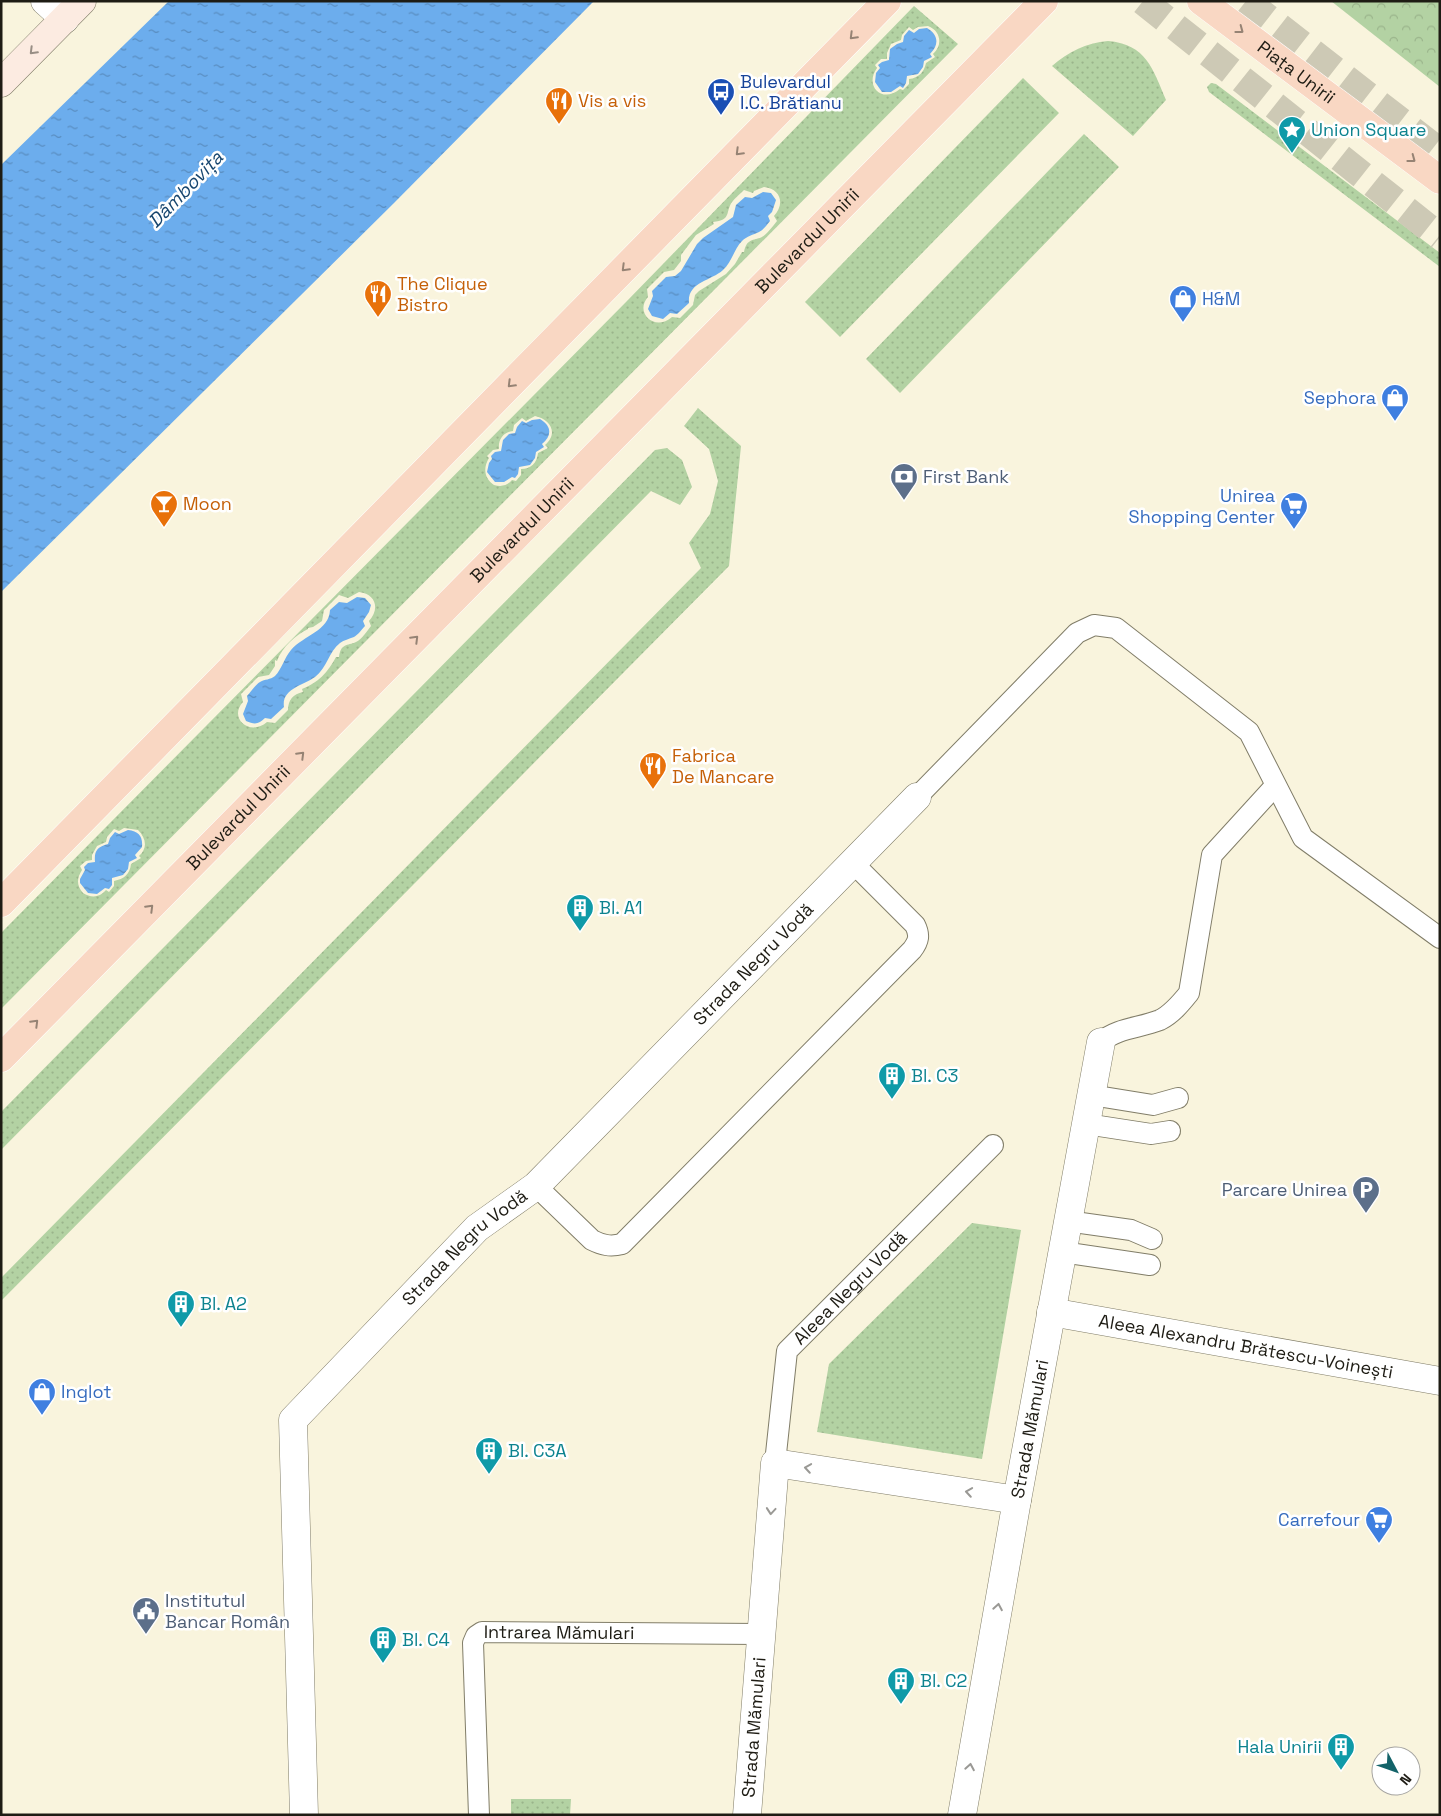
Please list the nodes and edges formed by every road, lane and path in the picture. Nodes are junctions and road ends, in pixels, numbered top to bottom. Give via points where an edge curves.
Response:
1 (45, 1) edge
2 (888, 1) edge
3 (1044, 1) edge
4 (1201, 1) edge
5 (74, 10) edge
6 (1, 83) edge
7 (1440, 180) edge
8 (1275, 786) junction
9 (917, 797) joint
10 (853, 862) junction
11 (1, 903) edge
12 (1440, 938) edge
13 (1100, 1042) joint
14 (1, 1058) edge
15 (1091, 1095) junction
16 (1178, 1098) dead end
17 (1086, 1124) junction
18 (1170, 1131) dead end
19 (993, 1145) dead end
20 (536, 1186) junction
21 (1067, 1221) junction
22 (1152, 1239) dead end
23 (1062, 1252) junction
24 (1150, 1265) dead end
25 (1051, 1312) junction
26 (1440, 1381) edge
27 (775, 1462) junction
28 (1017, 1500) junction
29 (761, 1634) junction
30 (304, 1815) edge
31 (479, 1815) edge
32 (747, 1815) edge
33 (962, 1815) edge

1 - 5 street
2 -> 11 main road
14 -> 3 main road, Bulevardul Unirii
4 -> 7 main road, Piața Unirii
5 -> 6 main road
8 - 9 lane via 1248,732 1116,628 1094,626 1077,633
8 - 12 lane via 1303,838
8 - 13 lane via 1212,855 1189,993 1177,1008 1161,1019 1109,1035
9 - 10 street, Strada Negru Vodă
10 - 20 street, Strada Negru Vodă
10 - 20 lane via 915,925 919,933 912,950 622,1244 613,1246 592,1240
13 - 15 street, Strada Mămulari
15 - 16 lane via 1153,1104
15 - 17 street, Strada Mămulari
17 - 18 lane via 1151,1134
17 - 21 street, Strada Mămulari
19 - 27 lane, Aleea Negru Vodă via 787,1351
20 - 30 street, Strada Negru Vodă via 477,1228 293,1420
21 - 22 lane via 1131,1230
21 - 23 street, Strada Mămulari
23 - 24 lane
23 - 25 street, Strada Mămulari
25 - 26 street, Aleea Alexandru Brătescu-Voinești
25 - 28 street, Strada Mămulari
28 -> 27 street
27 -> 29 street, Strada Mămulari
33 -> 28 street, Strada Mămulari
29 - 31 lane, Intrarea Mămulari via 482,1632 473,1644
29 - 32 street, Strada Mămulari

